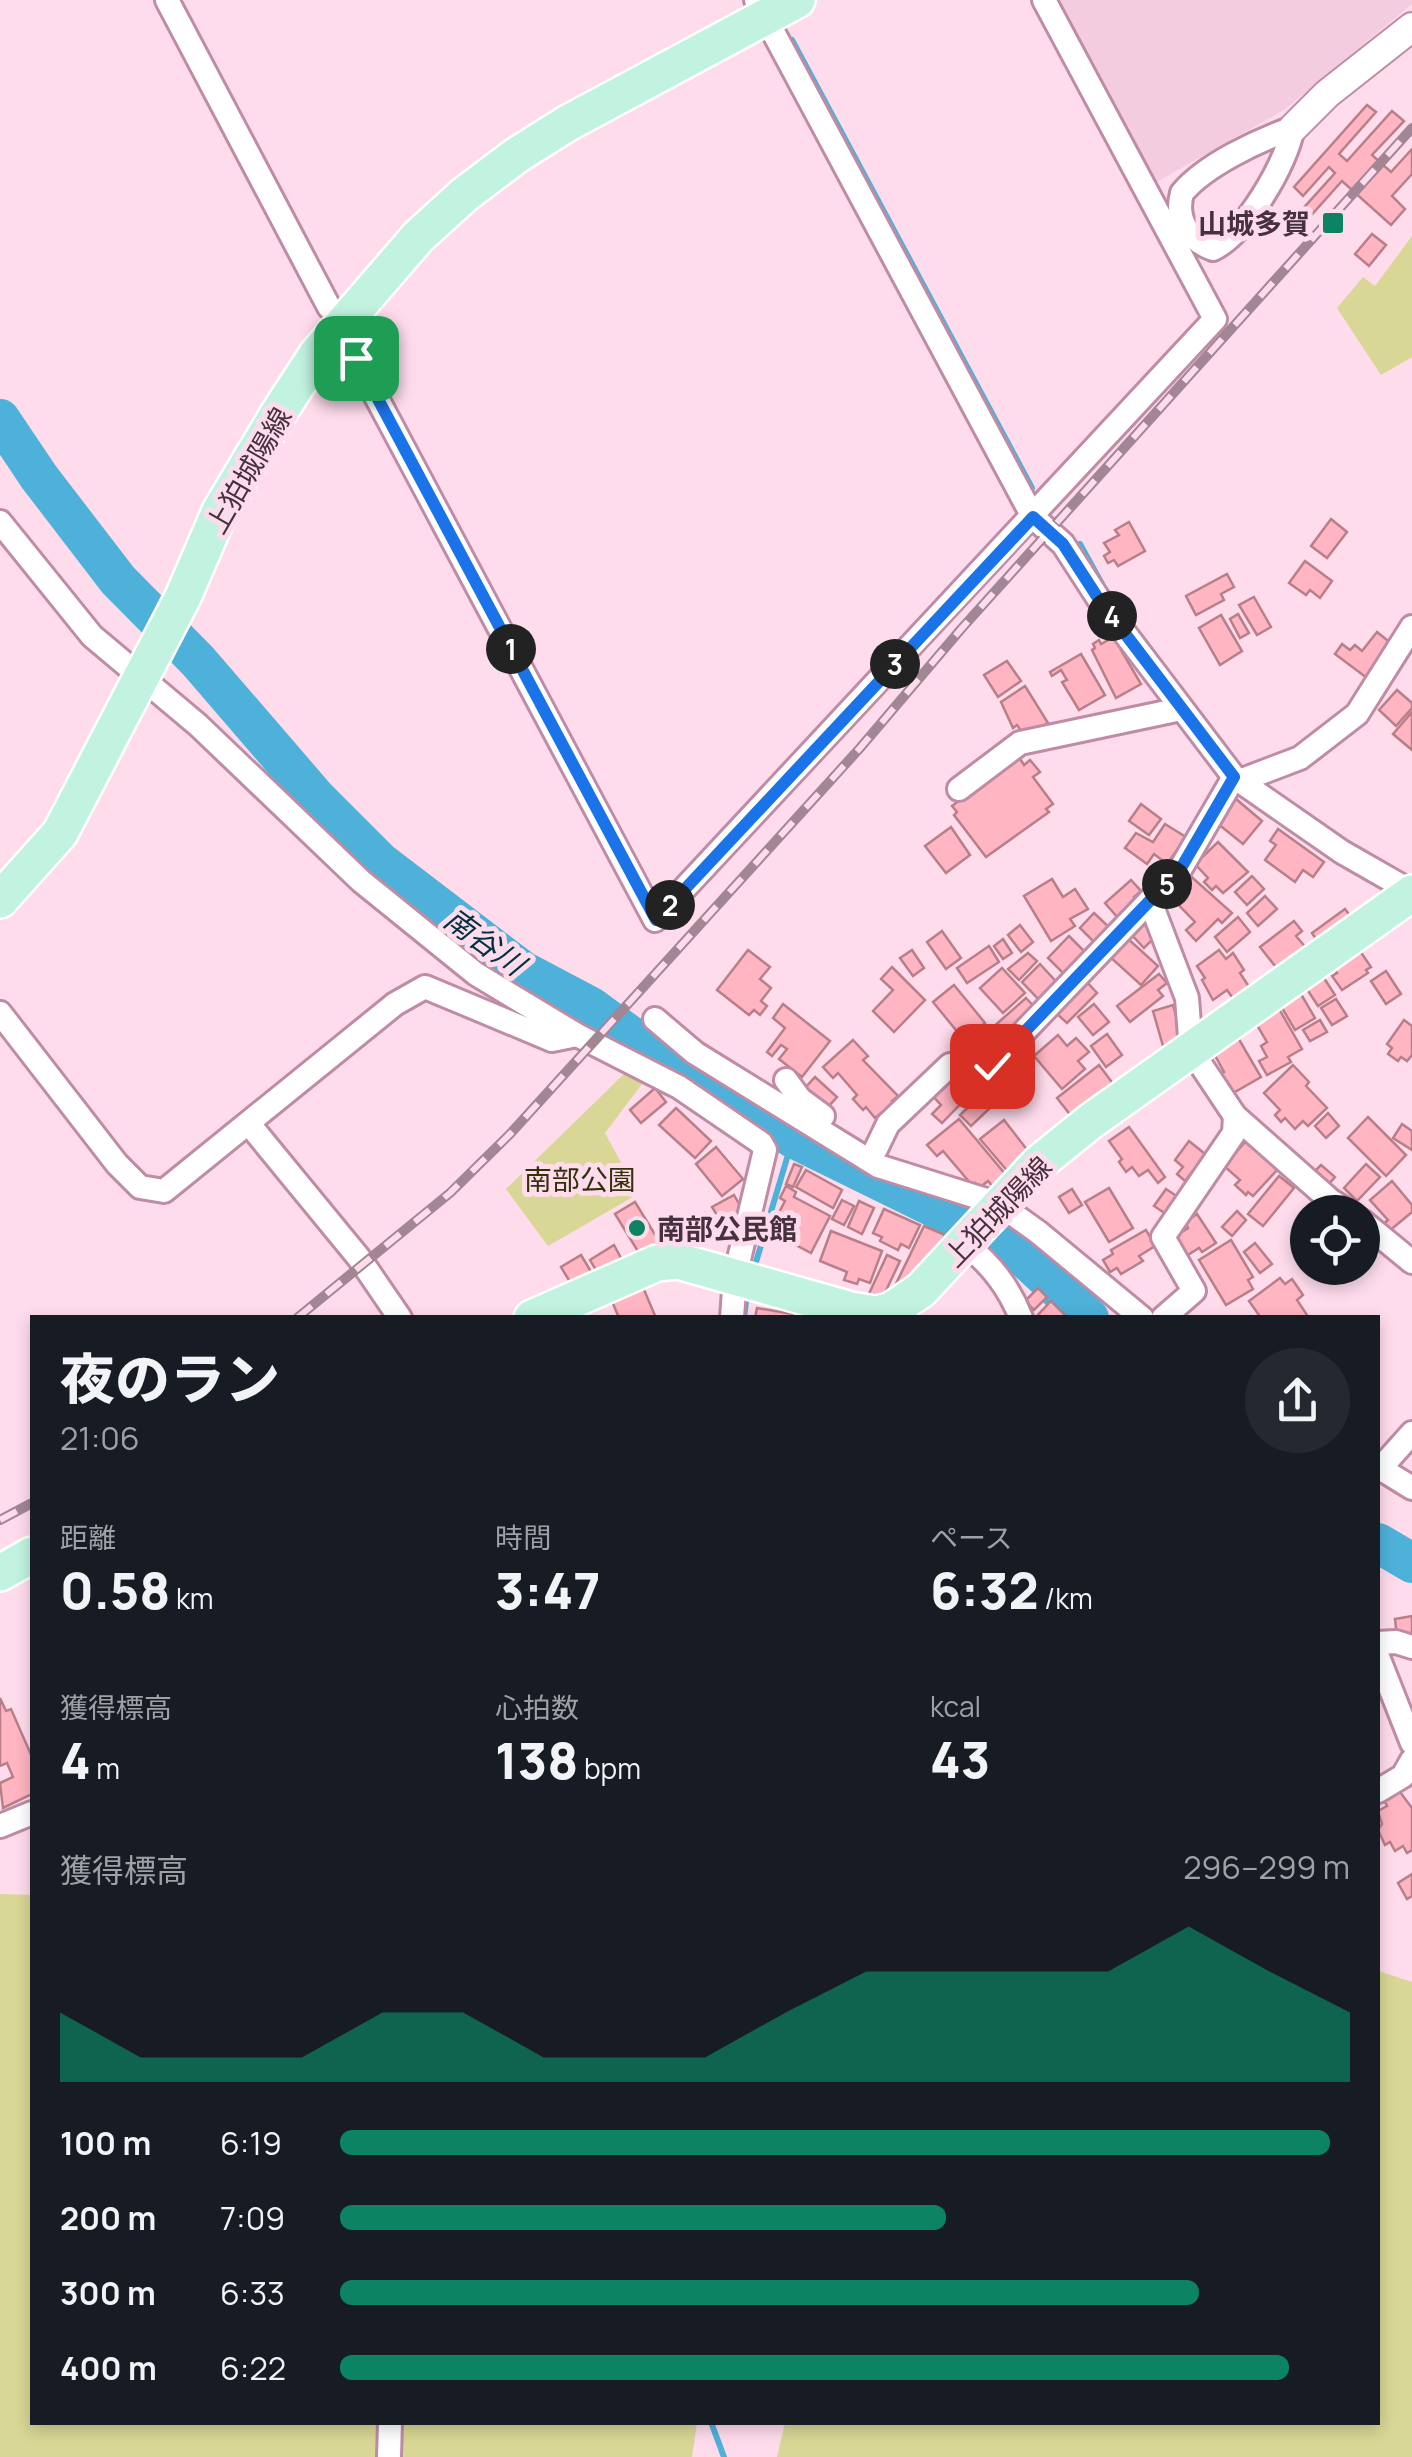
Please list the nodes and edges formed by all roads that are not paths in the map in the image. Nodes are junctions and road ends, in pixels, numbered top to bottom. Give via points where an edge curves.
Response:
1 (167, 0) edge
2 (797, 0) edge
3 (1044, 0) edge
4 (760, 9) edge
5 (1412, 26) edge
6 (1293, 128) junction
7 (329, 307) dead end
8 (356, 358) dead end
9 (1033, 517) junction
10 (0, 522) edge
11 (1412, 627) edge
12 (148, 669) junction
13 (1181, 709) junction
14 (1238, 779) junction
15 (959, 789) dead end
16 (1412, 892) edge
17 (0, 900) edge
18 (1150, 901) junction
19 (0, 1013) edge
20 (655, 1019) dead end
21 (577, 1034) junction
22 (1191, 1050) junction
23 (786, 1080) dead end
24 (1235, 1116) junction
25 (250, 1124) junction
26 (876, 1149) junction
27 (1324, 1195) edge
28 (988, 1202) junction
29 (1380, 1236) edge
30 (968, 1241) junction
31 (1412, 1262) edge
32 (735, 1276) junction
33 (398, 1315) edge
34 (539, 1315) edge
35 (732, 1315) edge
36 (1020, 1315) edge
37 (1138, 1315) edge
38 (1167, 1315) edge
39 (1412, 1433) edge
40 (1380, 1467) edge
41 (1380, 1470) edge
42 (1412, 1488) edge
43 (30, 1556) edge
44 (0, 1573) edge
45 (1380, 1643) edge
46 (1412, 1647) edge
47 (1380, 1662) edge
48 (1412, 1743) edge
49 (1412, 1760) edge
50 (1380, 1790) edge
51 (30, 1814) edge
52 (0, 1826) edge
53 (390, 2425) edge
54 (389, 2457) edge

1 - 7 street
2 - 4 main road, 上狛城陽線
3 - 9 street via 1215,319
4 - 9 street
4 - 12 main road, 上狛城陽線 via 517,155 418,236 317,354 278,414 220,511
5 - 6 street
6 - 6 street via 1288,151 1236,233 1213,250 1201,245 1179,216 1182,193 1211,169
8 - 9 street via 656,920
9 - 13 street via 1063,544
10 - 12 street via 92,636
11 - 14 street via 1357,714 1300,758
12 - 17 main road, 上狛城陽線 via 60,833
12 - 21 street via 361,881 476,974
13 - 14 street
13 - 15 street via 1020,744
14 - 16 street
14 - 18 street via 1181,868
16 - 22 main road, 上狛城陽線
18 - 22 street via 1188,998
18 - 26 street via 992,1066 950,1065 888,1124
19 - 25 street via 140,1187 164,1191
20 - 28 street via 695,1053 878,1166
21 - 25 street via 552,1040 425,987 395,1004
21 - 32 street via 679,1087 766,1150
22 - 24 street
22 - 28 main road, 上狛城陽線
23 - 26 street via 800,1099
24 - 27 street
24 - 38 street via 1234,1133 1163,1237 1194,1291
25 - 33 street
26 - 28 street
28 - 30 main road, 上狛城陽線
28 - 37 street via 1038,1232
29 - 31 street
30 - 32 main road, 上狛城陽線 via 921,1290 875,1314
30 - 36 street via 1002,1280
32 - 34 main road, 上狛城陽線 via 678,1261 657,1263
32 - 35 street
39 - 40 street
41 - 42 street
43 - 44 main road
45 - 46 street
47 - 48 street
49 - 50 street via 1403,1776
51 - 52 street
53 - 54 street

